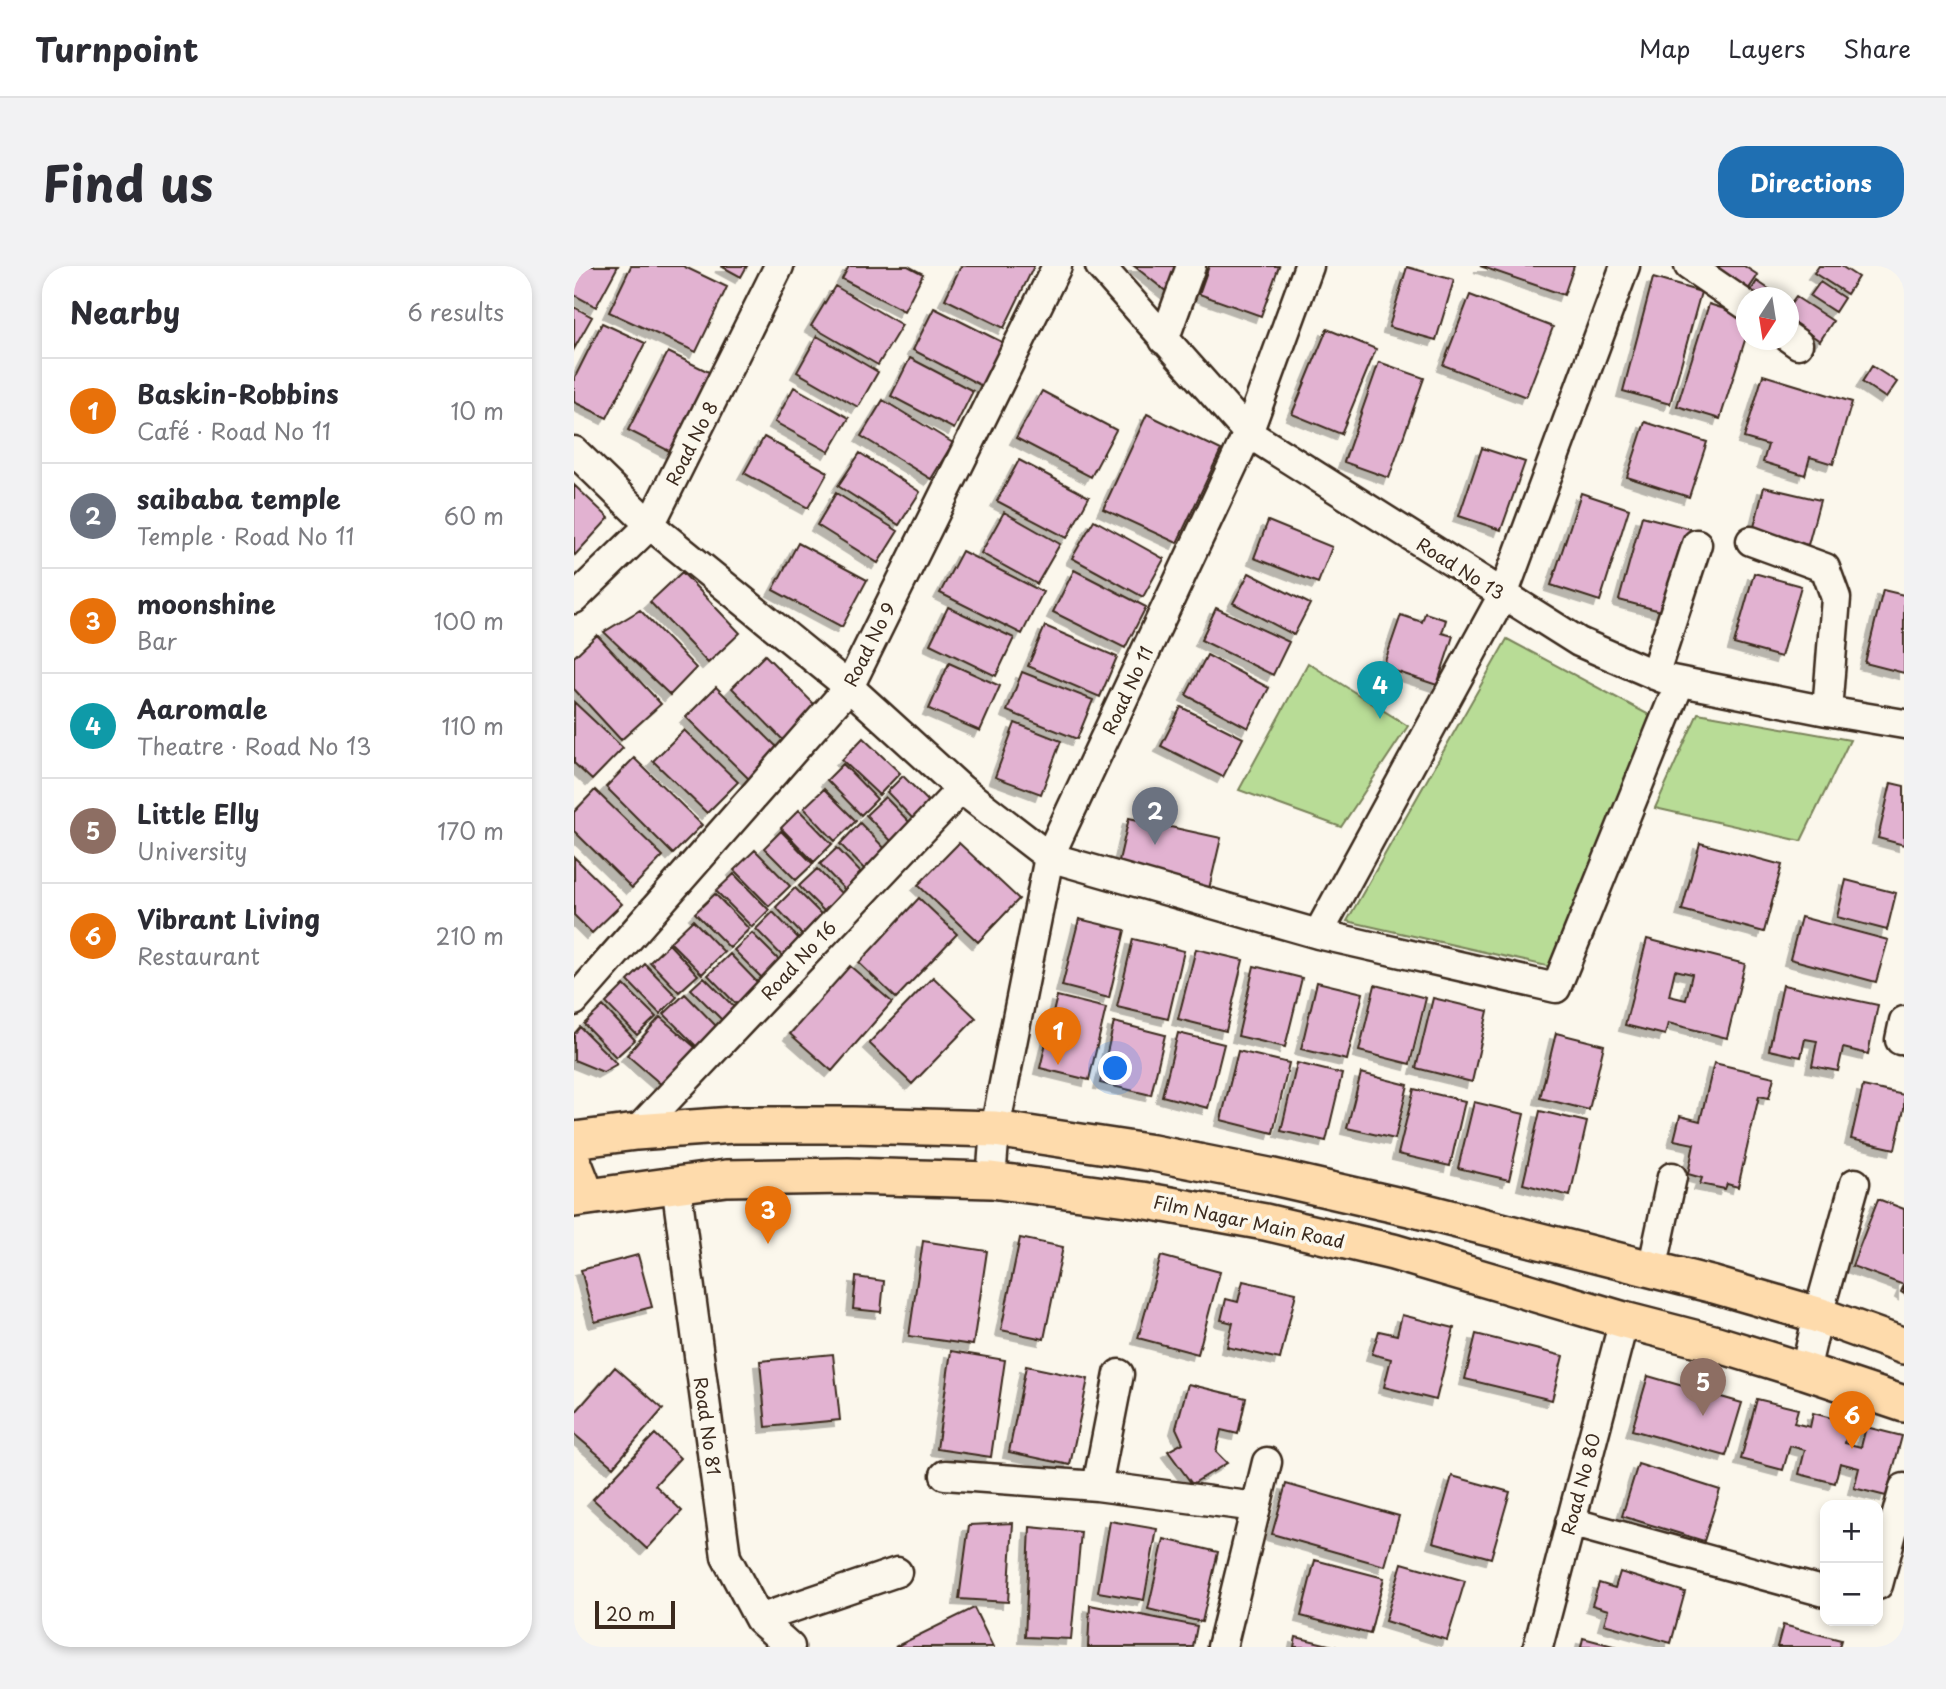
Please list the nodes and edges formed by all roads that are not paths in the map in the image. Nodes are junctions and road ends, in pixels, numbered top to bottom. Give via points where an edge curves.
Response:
1 (779, 266) edge
2 (1057, 266) edge
3 (1100, 266) edge
4 (1191, 266) edge
5 (1309, 266) edge
6 (1625, 266) edge
7 (1689, 266) edge
8 (1736, 298) edge
9 (1164, 340) junction
10 (1248, 433) junction
11 (574, 451) edge
12 (650, 525) junction
13 (1751, 541) dead end
14 (1697, 544) dead end
15 (1503, 594) junction
16 (574, 599) edge
17 (1667, 678) junction
18 (849, 687) junction
19 (1827, 710) junction
20 (1904, 724) edge
21 (961, 789) junction
22 (1049, 857) junction
23 (1318, 934) junction
24 (574, 1001) edge
25 (995, 1129) junction
26 (636, 1132) junction
27 (574, 1140) edge
28 (574, 1164) edge
29 (1672, 1177) dead end
30 (991, 1180) junction
31 (676, 1184) junction
32 (1855, 1184) dead end
33 (580, 1198) edge
34 (1653, 1270) junction
35 (1818, 1315) junction
36 (1624, 1320) junction
37 (1904, 1346) edge
38 (1805, 1371) junction
39 (1119, 1374) dead end
40 (1904, 1404) edge
41 (1267, 1461) dead end
42 (945, 1475) dead end
43 (1097, 1486) junction
44 (1904, 1488) edge
45 (1256, 1507) junction
46 (1570, 1522) junction
47 (1883, 1566) edge
48 (897, 1572) dead end
49 (1820, 1591) edge
50 (759, 1619) junction
51 (790, 1647) edge
52 (1222, 1647) edge
53 (1538, 1647) edge

1 - 12 street, Road No 8
2 - 18 street, Road No 9
3 - 9 street, Road No 13
4 - 9 street
5 - 10 street, Road No 11
6 - 15 street
7 - 8 street
9 - 10 street, Road No 13
10 - 15 street, Road No 13
10 - 22 street, Road No 11
11 - 12 street
12 - 16 street, Road No 8
12 - 18 street
13 - 19 street via 1825,568 1836,598
14 - 17 street
15 - 17 street, Road No 13 via 1578,642
15 - 23 street
17 - 19 street, Road No 13
17 - 23 street via 1556,988
18 - 21 street
18 - 24 street, Road No 9
19 - 20 street, Road No 13
21 - 22 street
21 - 26 street, Road No 16
22 - 23 street
22 - 25 street, Road No 11
25 - 26 main road via 733,1125
25 - 30 street, Road No 11
25 - 34 main road via 1269,1176
26 - 27 main road
28 - 33 main road
29 - 34 street
30 - 31 main road, Film Nagar Main Road via 848,1176 726,1178
30 - 36 main road, Film Nagar Main Road via 1142,1199 1265,1222 1393,1252
31 - 33 main road, Film Nagar Main Road
31 - 50 street, Road No 81 via 726,1557
32 - 35 street
34 - 35 main road
35 - 37 main road
35 - 38 street
36 - 38 main road, Film Nagar Main Road
36 - 46 street, Road No 80
38 - 40 main road, Film Nagar Main Road
39 - 43 street
41 - 45 street
42 - 43 street
43 - 45 street
44 - 47 street
45 - 52 street
46 - 49 street
46 - 53 street, Road No 80
48 - 50 street
50 - 51 street, Road No 81

